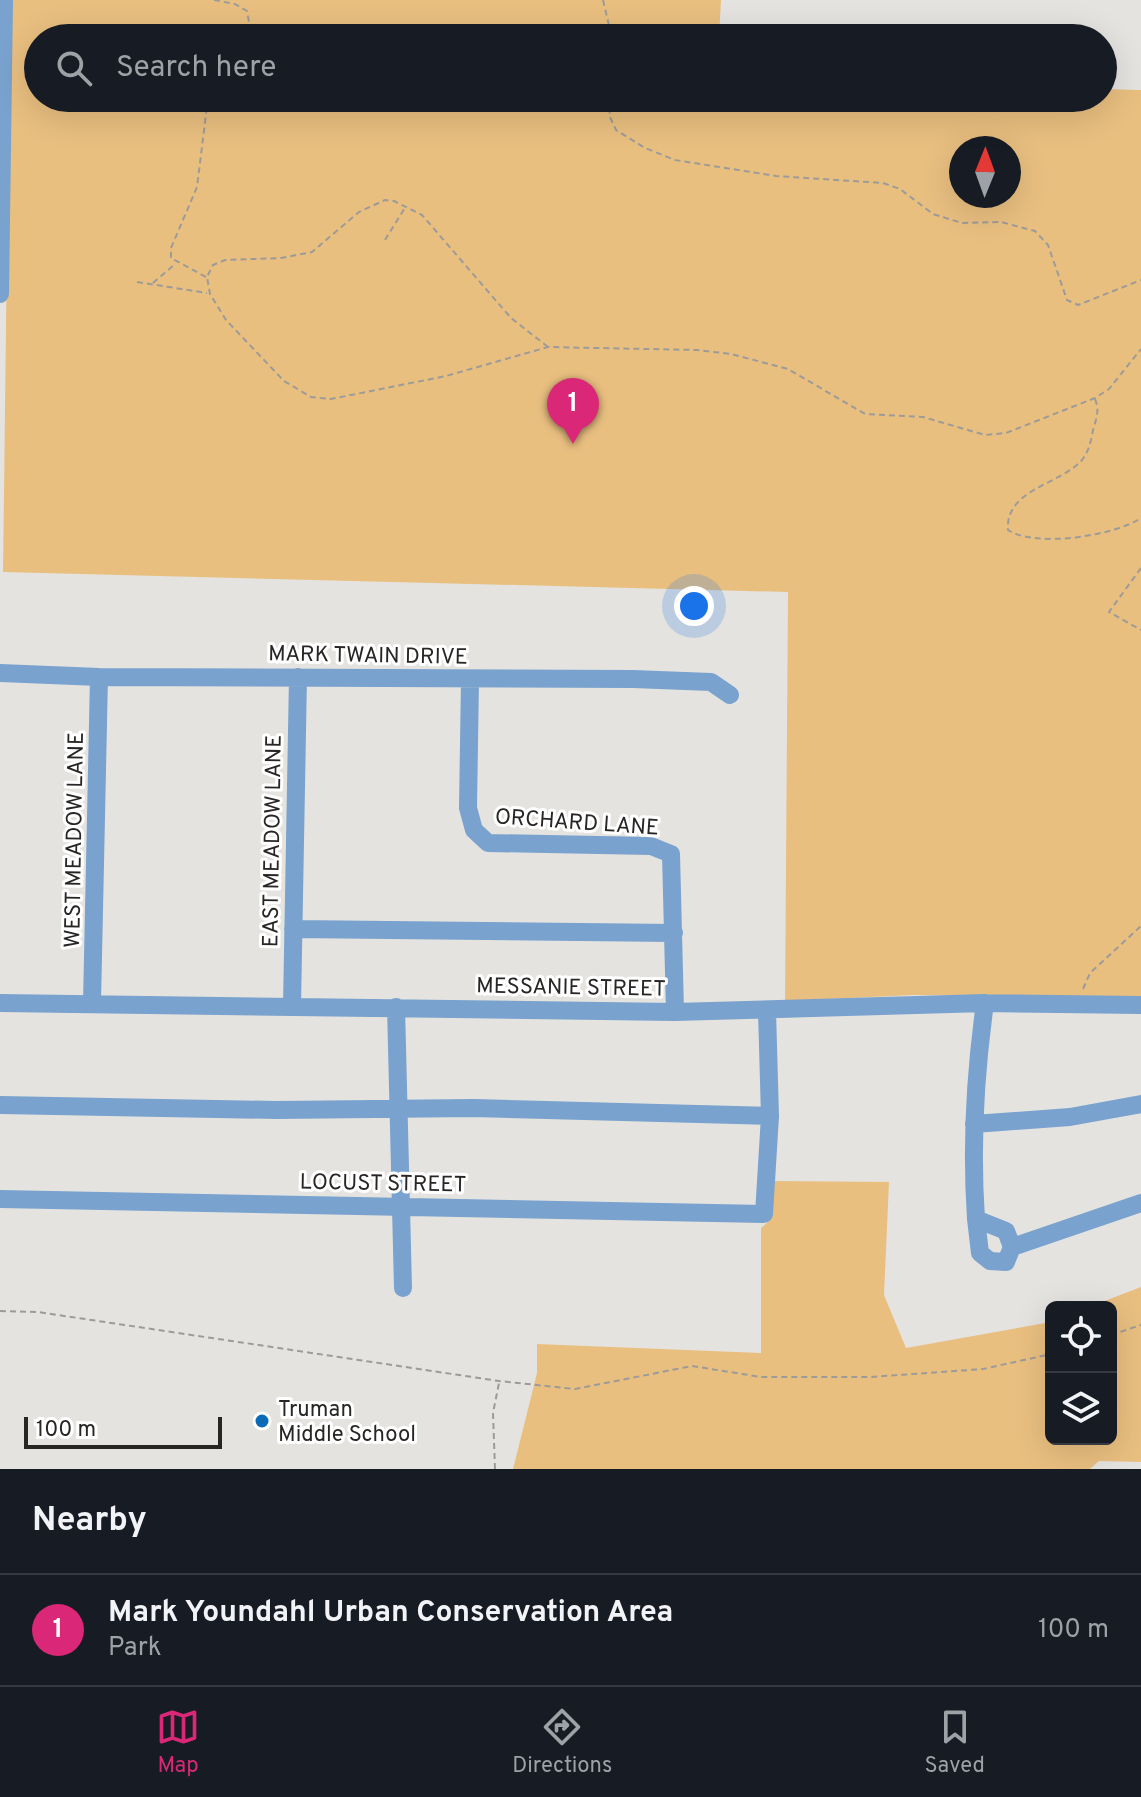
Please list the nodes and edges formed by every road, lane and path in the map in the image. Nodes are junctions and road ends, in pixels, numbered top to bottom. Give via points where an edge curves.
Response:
1 (4, 0) edge
2 (214, 0) edge
3 (603, 0) edge
4 (247, 24) edge
5 (609, 24) edge
6 (1, 46) edge
7 (206, 112) edge
8 (610, 112) edge
9 (0, 136) edge
10 (407, 205) junction
11 (0, 225) edge
12 (385, 240) dead end
13 (176, 263) junction
14 (207, 277) junction
15 (1141, 280) edge
16 (137, 282) dead end
17 (152, 284) junction
18 (0, 294) edge
19 (210, 294) junction
20 (548, 347) junction
21 (1141, 349) edge
22 (1095, 398) junction
23 (1141, 518) edge
24 (1141, 568) edge
25 (1141, 630) edge
26 (0, 673) edge
27 (99, 677) junction
28 (298, 677) junction
29 (470, 680) junction
30 (730, 695) dead end
31 (1141, 926) edge
32 (293, 929) junction
33 (674, 933) junction
34 (1090, 973) dead end
35 (0, 1003) edge
36 (92, 1003) junction
37 (985, 1003) junction
38 (1141, 1005) edge
39 (292, 1006) junction
40 (396, 1007) junction
41 (767, 1011) junction
42 (675, 1012) junction
43 (1141, 1104) edge
44 (0, 1105) edge
45 (400, 1108) junction
46 (770, 1116) junction
47 (974, 1124) junction
48 (0, 1199) edge
49 (1141, 1203) edge
50 (401, 1206) junction
51 (976, 1219) junction
52 (1012, 1247) junction
53 (403, 1288) dead end
54 (0, 1311) edge
55 (1141, 1325) edge
56 (1117, 1333) edge
57 (1045, 1355) edge
58 (499, 1381) junction
59 (495, 1469) edge

1 - 6 street
2 - 4 path via 247,11
3 - 5 path
6 - 9 street
7 - 13 path via 197,187 171,248
8 - 15 path via 616,130 675,160 751,174 883,183 933,214 962,223 1001,222 1035,231 1048,245 1067,300 1078,305
9 - 11 street
10 - 12 path
10 - 14 path via 385,200 359,212 312,252 225,260 213,265
10 - 20 path via 422,215 511,318
11 - 18 street
13 - 14 path
13 - 17 path
14 - 19 path
16 - 17 path
17 - 19 path
19 - 20 path via 240,337 284,381 311,397 354,397
20 - 22 path via 731,354 788,369 865,414 923,417 985,435 1006,433
21 - 22 path via 1109,389
22 - 23 path via 1089,450 1080,462 1013,506 1008,530 1018,537 1080,537
24 - 25 path via 1109,612
26 - 27 street, MARK TWAIN DRIVE
27 - 28 street, MARK TWAIN DRIVE
27 - 36 street, WEST MEADOW LANE
28 - 29 street, MARK TWAIN DRIVE
28 - 32 street, EAST MEADOW LANE
29 - 30 street, MARK TWAIN DRIVE via 711,682
29 - 33 street, ORCHARD LANE via 468,808 474,830 488,843 664,849 674,864
31 - 34 path
32 - 33 street
32 - 39 street, EAST MEADOW LANE
33 - 42 street, ORCHARD LANE
35 - 36 street, MESSANIE STREET
36 - 39 street, MESSANIE STREET
37 - 38 street, MESSANIE STREET
37 - 41 street, MESSANIE STREET
37 - 47 street
39 - 40 street, MESSANIE STREET
40 - 42 street, MESSANIE STREET
40 - 45 street
41 - 42 street, MESSANIE STREET
41 - 46 street
43 - 47 street via 1070,1117
44 - 45 street
45 - 46 street
45 - 50 street
46 - 50 street, LOCUST STREET via 764,1214
47 - 51 street
48 - 50 street, LOCUST STREET
49 - 52 street
50 - 53 street
51 - 52 street via 1006,1231
51 - 52 street via 980,1253 990,1261 1006,1262
54 - 58 path via 53,1314
55 - 56 path
57 - 58 path via 983,1369 871,1377 761,1377 692,1366 575,1389
58 - 59 path via 493,1413

